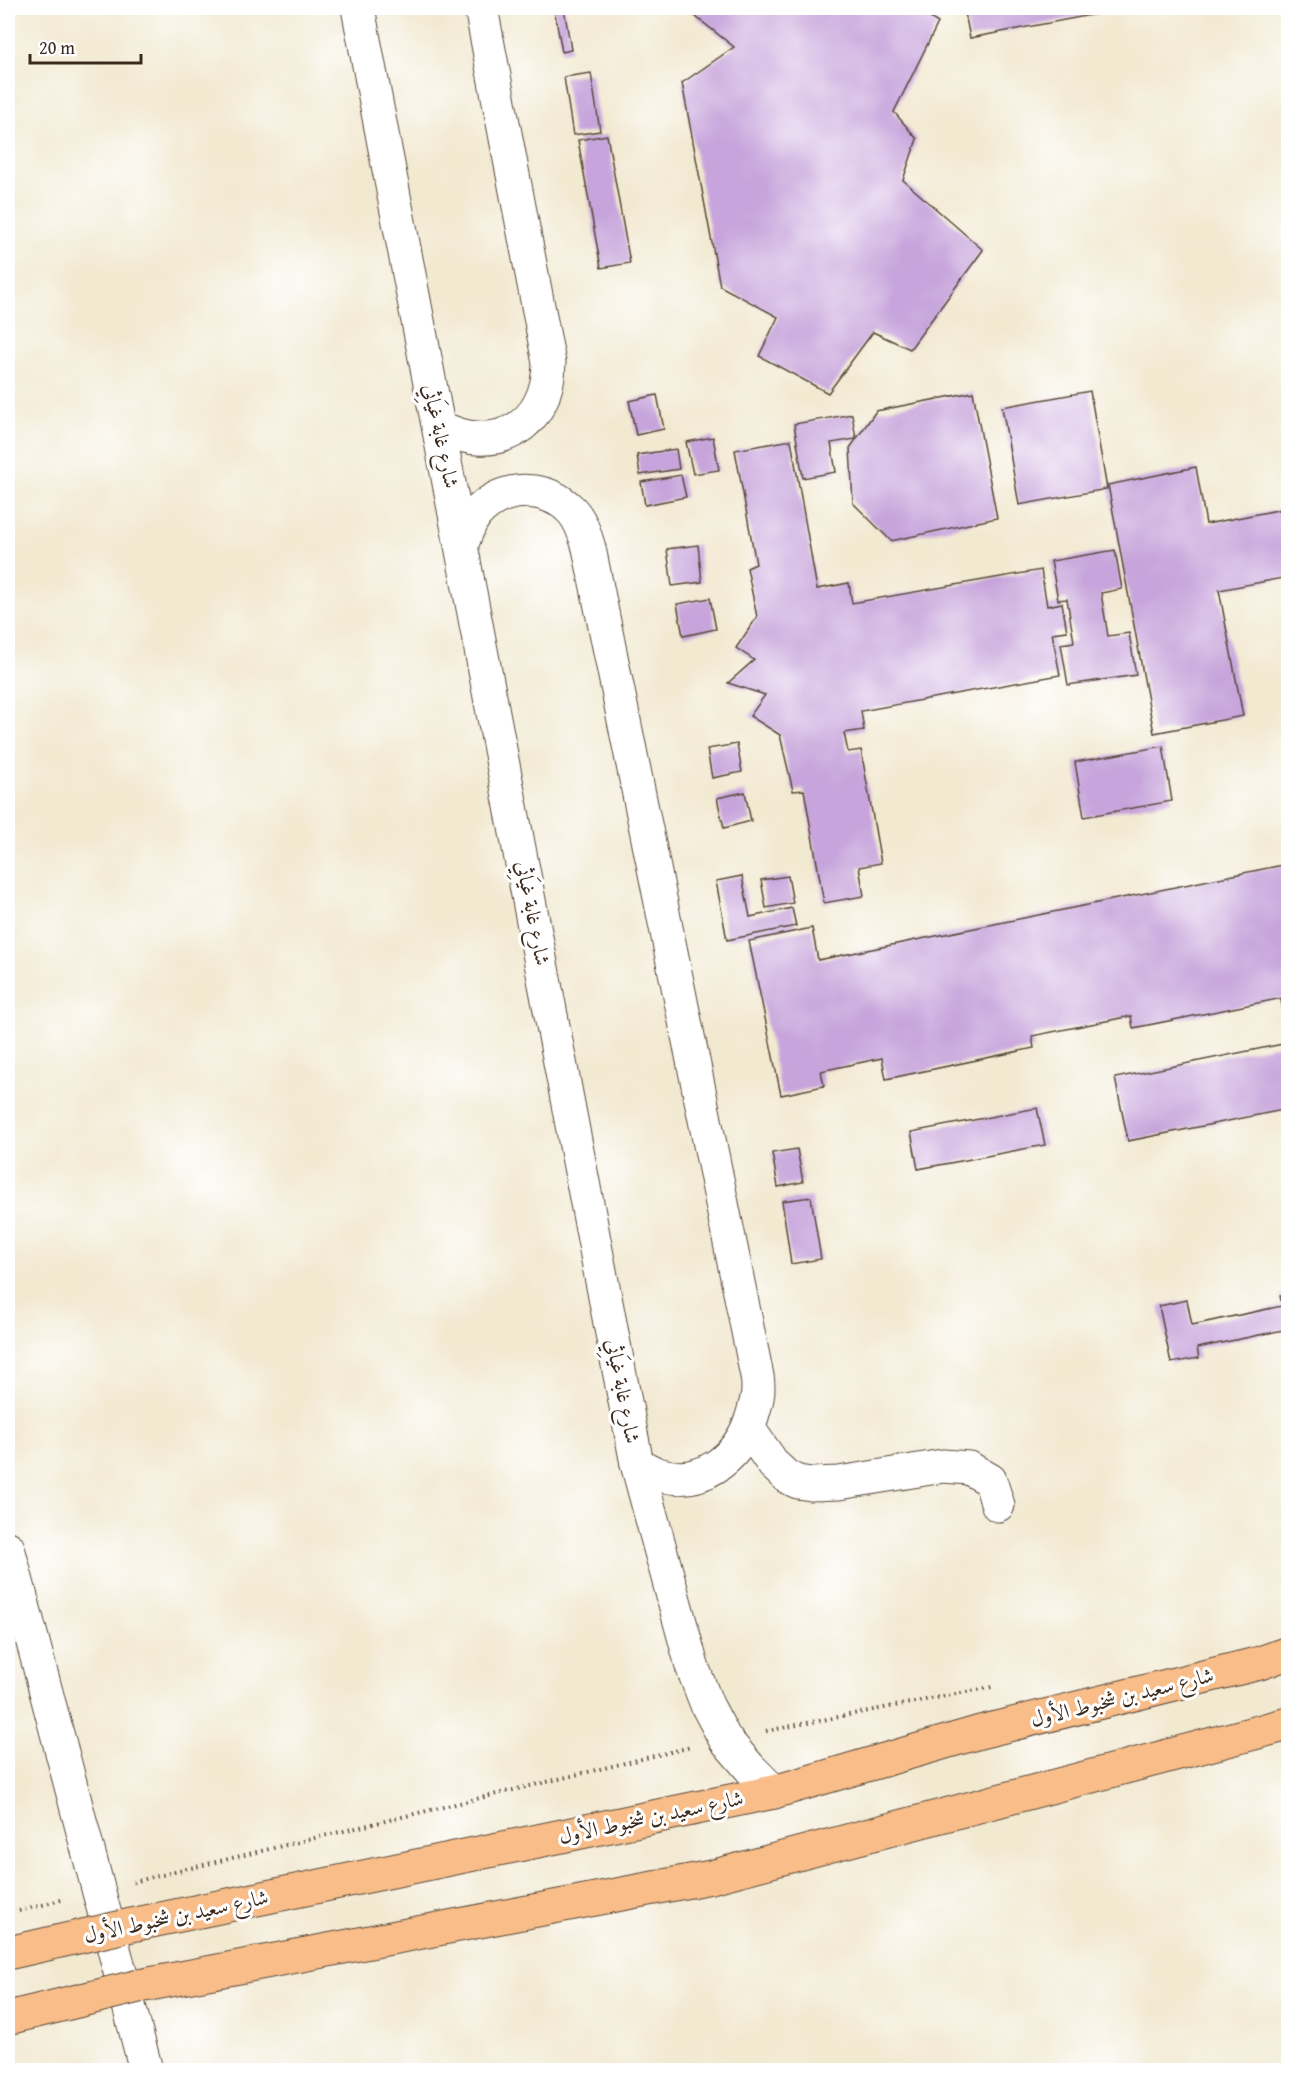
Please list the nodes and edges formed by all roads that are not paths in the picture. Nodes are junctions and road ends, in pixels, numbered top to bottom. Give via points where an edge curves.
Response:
1 (358, 8) edge
2 (481, 8) edge
3 (440, 427) junction
4 (462, 544) junction
5 (748, 1428) junction
6 (637, 1464) junction
7 (998, 1505) dead end
8 (8, 1548) edge
9 (1288, 1653) edge
10 (1288, 1724) edge
11 (774, 1792) junction
12 (8, 1953) edge
13 (8, 2018) edge
14 (146, 2070) edge

1 - 3 street, شارع غابة غيَاثِي
2 - 3 street via 549,363 549,381 534,413 507,434 472,439
3 - 4 street, شارع غابة غيَاثِي
4 - 5 street via 481,509 497,497 517,491 556,498 573,511 583,528 758,1376 760,1392
4 - 6 street, شارع غابة غيَاثِي
5 - 6 street via 722,1464 702,1474 679,1478 657,1474
5 - 7 street via 774,1465 798,1482 839,1483 934,1467 969,1468 990,1480
6 - 11 street, شارع غابة غيَاثِي via 692,1666 707,1705 725,1739
8 - 14 street
9 - 11 main road, شارع سعيد بن شخبوط الأول via 980,1732
10 - 13 main road, bridge via 711,1877 139,1986
11 - 12 main road, شارع سعيد بن شخبوط الأول, bridge

